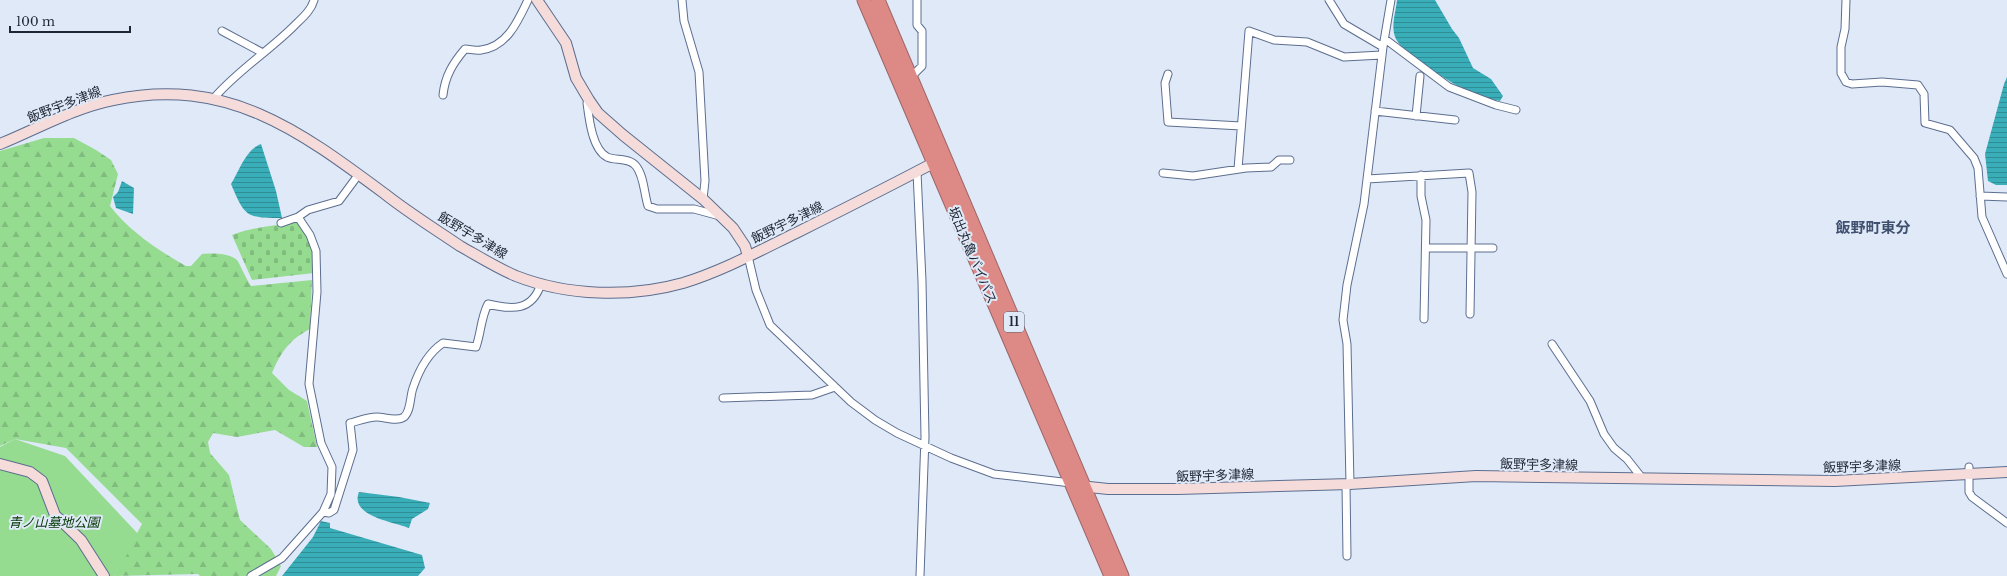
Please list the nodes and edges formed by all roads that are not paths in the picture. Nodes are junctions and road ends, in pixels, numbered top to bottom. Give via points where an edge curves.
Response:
1 (314, 0) edge
2 (528, 0) edge
3 (537, 0) edge
4 (682, 0) edge
5 (864, 0) edge
6 (878, 0) edge
7 (917, 0) edge
8 (1329, 0) edge
9 (1391, 0) edge
10 (1846, 0) edge
11 (222, 31) dead end
12 (1383, 47) junction
13 (264, 53) junction
14 (1168, 74) dead end
15 (1420, 76) dead end
16 (911, 77) junction
17 (443, 95) dead end
18 (214, 98) junction
19 (589, 100) junction
20 (1516, 110) dead end
21 (1375, 111) junction
22 (1416, 116) junction
23 (1455, 120) dead end
24 (1241, 126) junction
25 (0, 144) edge
26 (939, 160) junction
27 (1290, 160) dead end
28 (1238, 170) junction
29 (917, 172) junction
30 (1163, 173) dead end
31 (359, 174) junction
32 (1421, 175) junction
33 (1367, 179) junction
34 (1980, 196) junction
35 (2007, 196) edge
36 (703, 199) junction
37 (298, 217) junction
38 (722, 217) junction
39 (281, 224) dead end
40 (1426, 248) junction
41 (1471, 248) junction
42 (1493, 248) dead end
43 (748, 256) junction
44 (2007, 274) edge
45 (541, 284) junction
46 (1470, 314) dead end
47 (1424, 319) dead end
48 (1552, 344) dead end
49 (1030, 364) junction
50 (835, 387) junction
51 (723, 398) dead end
52 (924, 444) junction
53 (0, 464) edge
54 (1969, 470) junction
55 (2007, 472) edge
56 (1642, 478) junction
57 (1071, 483) junction
58 (1348, 484) junction
59 (1085, 487) junction
60 (323, 512) junction
61 (2007, 523) edge
62 (1347, 556) dead end
63 (104, 576) edge
64 (251, 576) edge
65 (920, 576) edge
66 (1110, 576) edge
67 (1122, 576) edge

1 - 13 street via 312,8
2 - 17 street via 512,32 499,44 480,50 465,48 452,63
3 - 19 main road via 566,43 576,78
4 - 36 street via 684,21 699,72 706,182
5 - 26 highway, 坂出丸亀バイパス / 11
6 - 16 highway, 坂出丸亀バイパス / 11
7 - 16 street via 917,25 922,31 922,66
8 - 12 street via 1344,24
9 - 12 street
10 - 34 street via 1840,73 1846,82 1918,85 1924,94 1925,123 1950,130 1974,158 1978,168
11 - 13 street
12 - 20 street via 1449,87
12 - 21 street
12 - 24 street via 1344,57 1307,42 1274,40 1249,31
13 - 18 street
14 - 24 street via 1165,83 1168,122
15 - 22 street
16 - 26 highway, 坂出丸亀バイパス / 11
18 - 25 main road, 飯野宇多津線 via 163,93 112,100 70,113
18 - 31 main road, 飯野宇多津線 via 269,117 299,133
19 - 36 main road via 608,123
19 - 38 street via 587,103 590,129 599,147 607,157 635,164 641,174 648,206 657,209 694,209
21 - 22 street
21 - 33 street
22 - 23 street
24 - 28 street
26 - 29 main road, 飯野宇多津線
26 - 49 highway, 坂出丸亀バイパス / 11
27 - 28 street via 1279,160 1271,167
28 - 30 street via 1193,176
29 - 43 main road, 飯野宇多津線
29 - 52 street via 922,281
31 - 37 street via 339,200 308,210
31 - 45 main road, 飯野宇多津線 via 460,246 516,275
32 - 33 street
32 - 40 street
32 - 41 street via 1469,173 1472,192
33 - 58 street via 1347,285 1344,320 1347,344
34 - 35 street
34 - 44 street via 1982,217
36 - 38 main road
37 - 39 street
37 - 60 street via 310,234 316,251 317,292 309,384 321,443 332,467 333,480 331,494
38 - 43 main road via 734,228
40 - 41 street
40 - 47 street
41 - 42 street
41 - 46 street
43 - 45 main road, 飯野宇多津線 via 704,276 638,291 604,293
43 - 50 street via 756,290 770,325
45 - 60 street via 536,298 527,304 515,307 488,304 484,310 481,334 476,347 443,343 433,349 413,388 404,417 376,417 350,423 353,450 345,478 334,510 329,513
48 - 56 street via 1590,400 1604,434
49 - 57 highway, 坂出丸亀バイパス / 11
49 - 59 highway, 坂出丸亀バイパス / 11
50 - 51 street via 812,395
50 - 52 street via 879,423
52 - 57 street via 951,458 994,474
52 - 65 street
53 - 63 main road via 30,472 42,481 55,515 81,540
54 - 55 main road, 飯野宇多津線
54 - 56 main road, 飯野宇多津線 via 1835,481
54 - 61 street via 1969,492 1972,497
56 - 58 main road, 飯野宇多津線 via 1476,476
57 - 59 main road, 飯野宇多津線
57 - 66 highway, 坂出丸亀バイパス / 11
58 - 59 main road, 飯野宇多津線 via 1171,489
58 - 62 street
59 - 67 highway, 坂出丸亀バイパス / 11
60 - 64 street via 282,558

